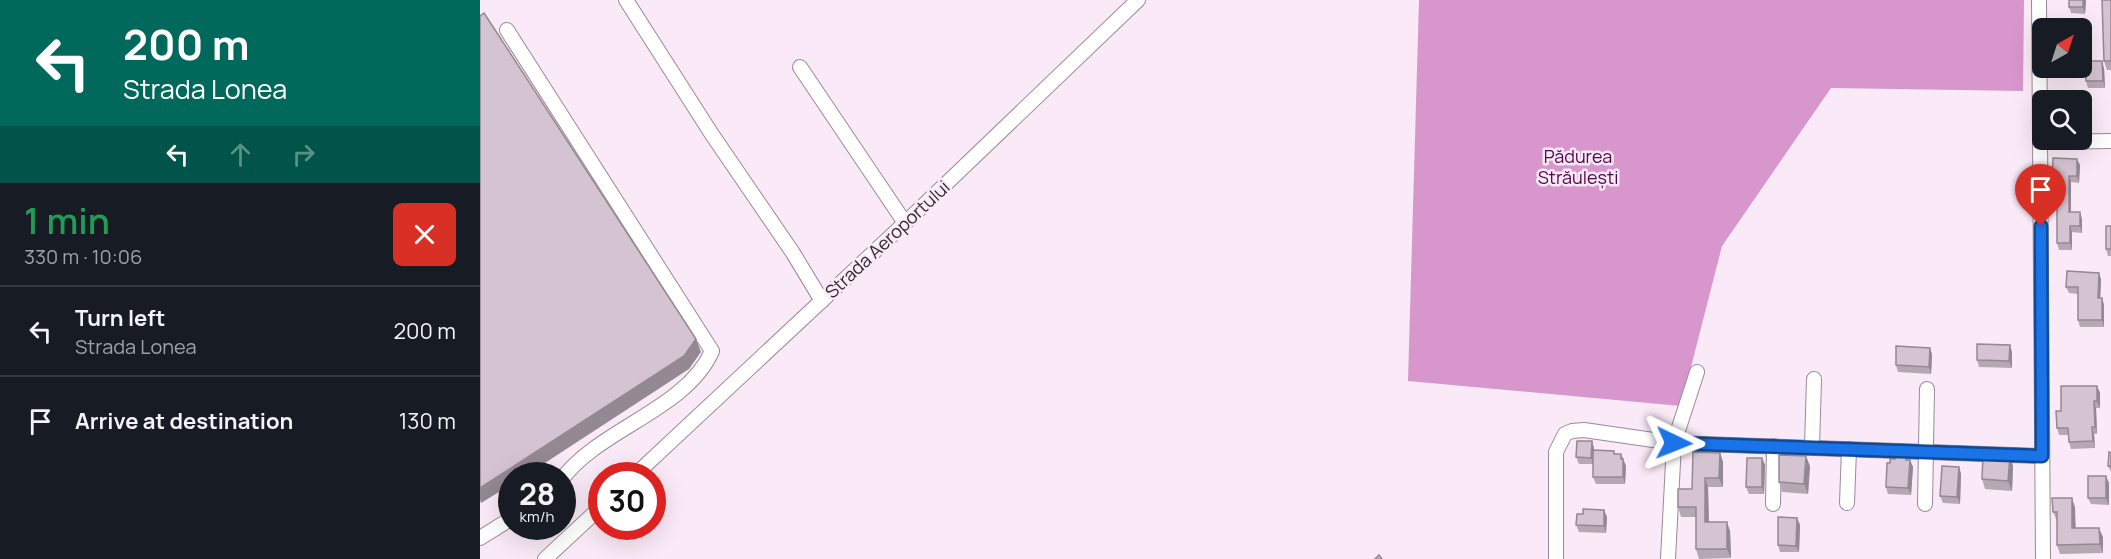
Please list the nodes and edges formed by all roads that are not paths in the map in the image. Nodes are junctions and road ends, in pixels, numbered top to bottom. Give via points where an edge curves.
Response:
1 (626, 0) edge
2 (1138, 0) edge
3 (2039, 0) edge
4 (507, 30) dead end
5 (800, 67) dead end
6 (2040, 90) edge
7 (2092, 141) edge
8 (2111, 141) edge
9 (2040, 150) edge
10 (905, 223) junction
11 (822, 301) junction
12 (1697, 372) dead end
13 (1814, 379) dead end
14 (1927, 389) dead end
15 (1674, 443) junction
16 (1774, 446) junction
17 (1812, 447) junction
18 (1849, 449) junction
19 (1925, 451) junction
20 (2042, 456) junction
21 (649, 462) edge
22 (576, 463) edge
23 (1847, 503) dead end
24 (1773, 504) dead end
25 (1924, 504) dead end
26 (588, 519) edge
27 (498, 527) edge
28 (480, 538) edge
29 (545, 559) edge
30 (1556, 559) edge
31 (1668, 559) edge
32 (2043, 559) edge

1 - 11 street
2 - 10 street, Strada Aeroportului
3 - 6 street
4 - 22 street via 712,351 679,390
5 - 10 street
7 - 8 street
9 - 20 street
10 - 11 street, Strada Aeroportului
11 - 21 street, Strada Aeroportului
12 - 15 street
13 - 17 street
14 - 19 street
15 - 16 street
15 - 30 street via 1584,430 1565,434 1556,452
15 - 31 street
16 - 17 street
16 - 24 street
17 - 18 street
18 - 19 street
18 - 23 street
19 - 20 street
19 - 25 street
20 - 32 street
26 - 29 street
27 - 28 street

